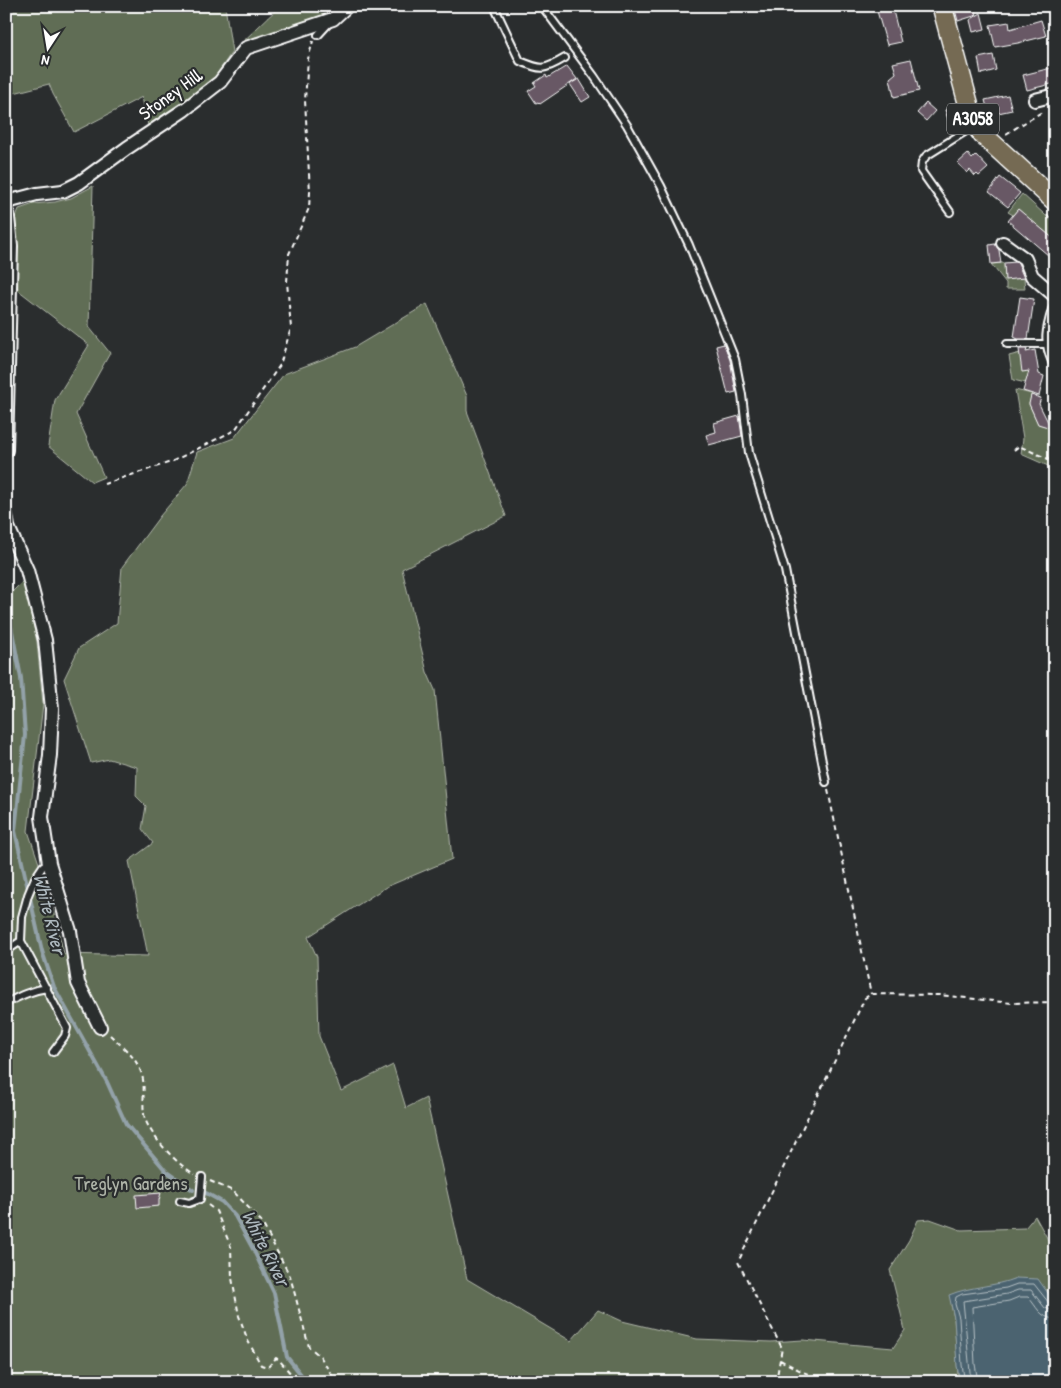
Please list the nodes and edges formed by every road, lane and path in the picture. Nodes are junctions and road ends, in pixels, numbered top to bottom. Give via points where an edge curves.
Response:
1 (346, 6) edge
2 (494, 6) edge
3 (542, 6) edge
4 (942, 6) edge
5 (333, 19) junction
6 (318, 35) joint
7 (564, 58) dead end
8 (1055, 95) edge
9 (1034, 100) dead end
10 (1048, 108) dead end
11 (976, 124) junction
12 (1002, 137) dead end
13 (7, 200) edge
14 (1055, 201) edge
15 (950, 212) dead end
16 (1003, 243) dead end
17 (1055, 296) edge
18 (1055, 310) edge
19 (1007, 344) dead end
20 (1049, 344) junction
21 (1055, 361) edge
22 (6, 450) edge
23 (1014, 450) dead end
24 (1055, 462) edge
25 (104, 484) dead end
26 (6, 515) edge
27 (826, 782) joint
28 (49, 863) junction
29 (21, 941) junction
30 (6, 951) edge
31 (47, 988) junction
32 (871, 994) junction
33 (1055, 1002) edge
34 (6, 1003) edge
35 (100, 1027) joint
36 (53, 1052) dead end
37 (202, 1177) junction
38 (200, 1197) junction
39 (180, 1201) dead end
40 (780, 1360) junction
41 (298, 1382) edge
42 (336, 1382) edge
43 (776, 1382) edge
44 (830, 1382) edge

1 - 5 street, Stoney Hill
2 - 7 lane via 520,60 539,69
3 - 27 lane via 594,76 661,186 735,359 750,453 785,570
4 - 11 main road, A3058
5 - 6 lane
5 - 13 street, Stoney Hill via 246,48 220,82 79,183 63,191
6 - 25 path via 308,59 305,100 309,208 289,254 287,282 291,328 280,365 235,430 171,462
8 - 9 street
10 - 12 path
11 - 14 main road, A3058 via 983,135
11 - 15 lane via 926,156 922,162 921,171
13 - 22 street via 11,246
16 - 17 street via 1025,259 1032,276
18 - 20 street
19 - 20 lane
20 - 21 street
23 - 24 path via 1019,446
26 - 28 street via 27,570 45,640 52,709 42,817
27 - 32 path
28 - 29 lane via 43,866 30,891 22,916
28 - 35 street via 70,931 78,983
29 - 30 lane
29 - 31 lane
31 - 34 lane via 23,994
31 - 36 lane via 66,1028 65,1036
32 - 33 path via 1012,1003
32 - 40 path via 864,998 738,1262 782,1348
35 - 37 path via 132,1054 142,1074 144,1116 154,1134 177,1163
37 - 38 lane
37 - 42 path via 233,1191 261,1221 290,1276 309,1347 320,1356
38 - 39 lane via 189,1203
38 - 41 path via 216,1211 231,1247 232,1278 239,1316 257,1360 268,1367 276,1358
40 - 43 path
40 - 44 path

